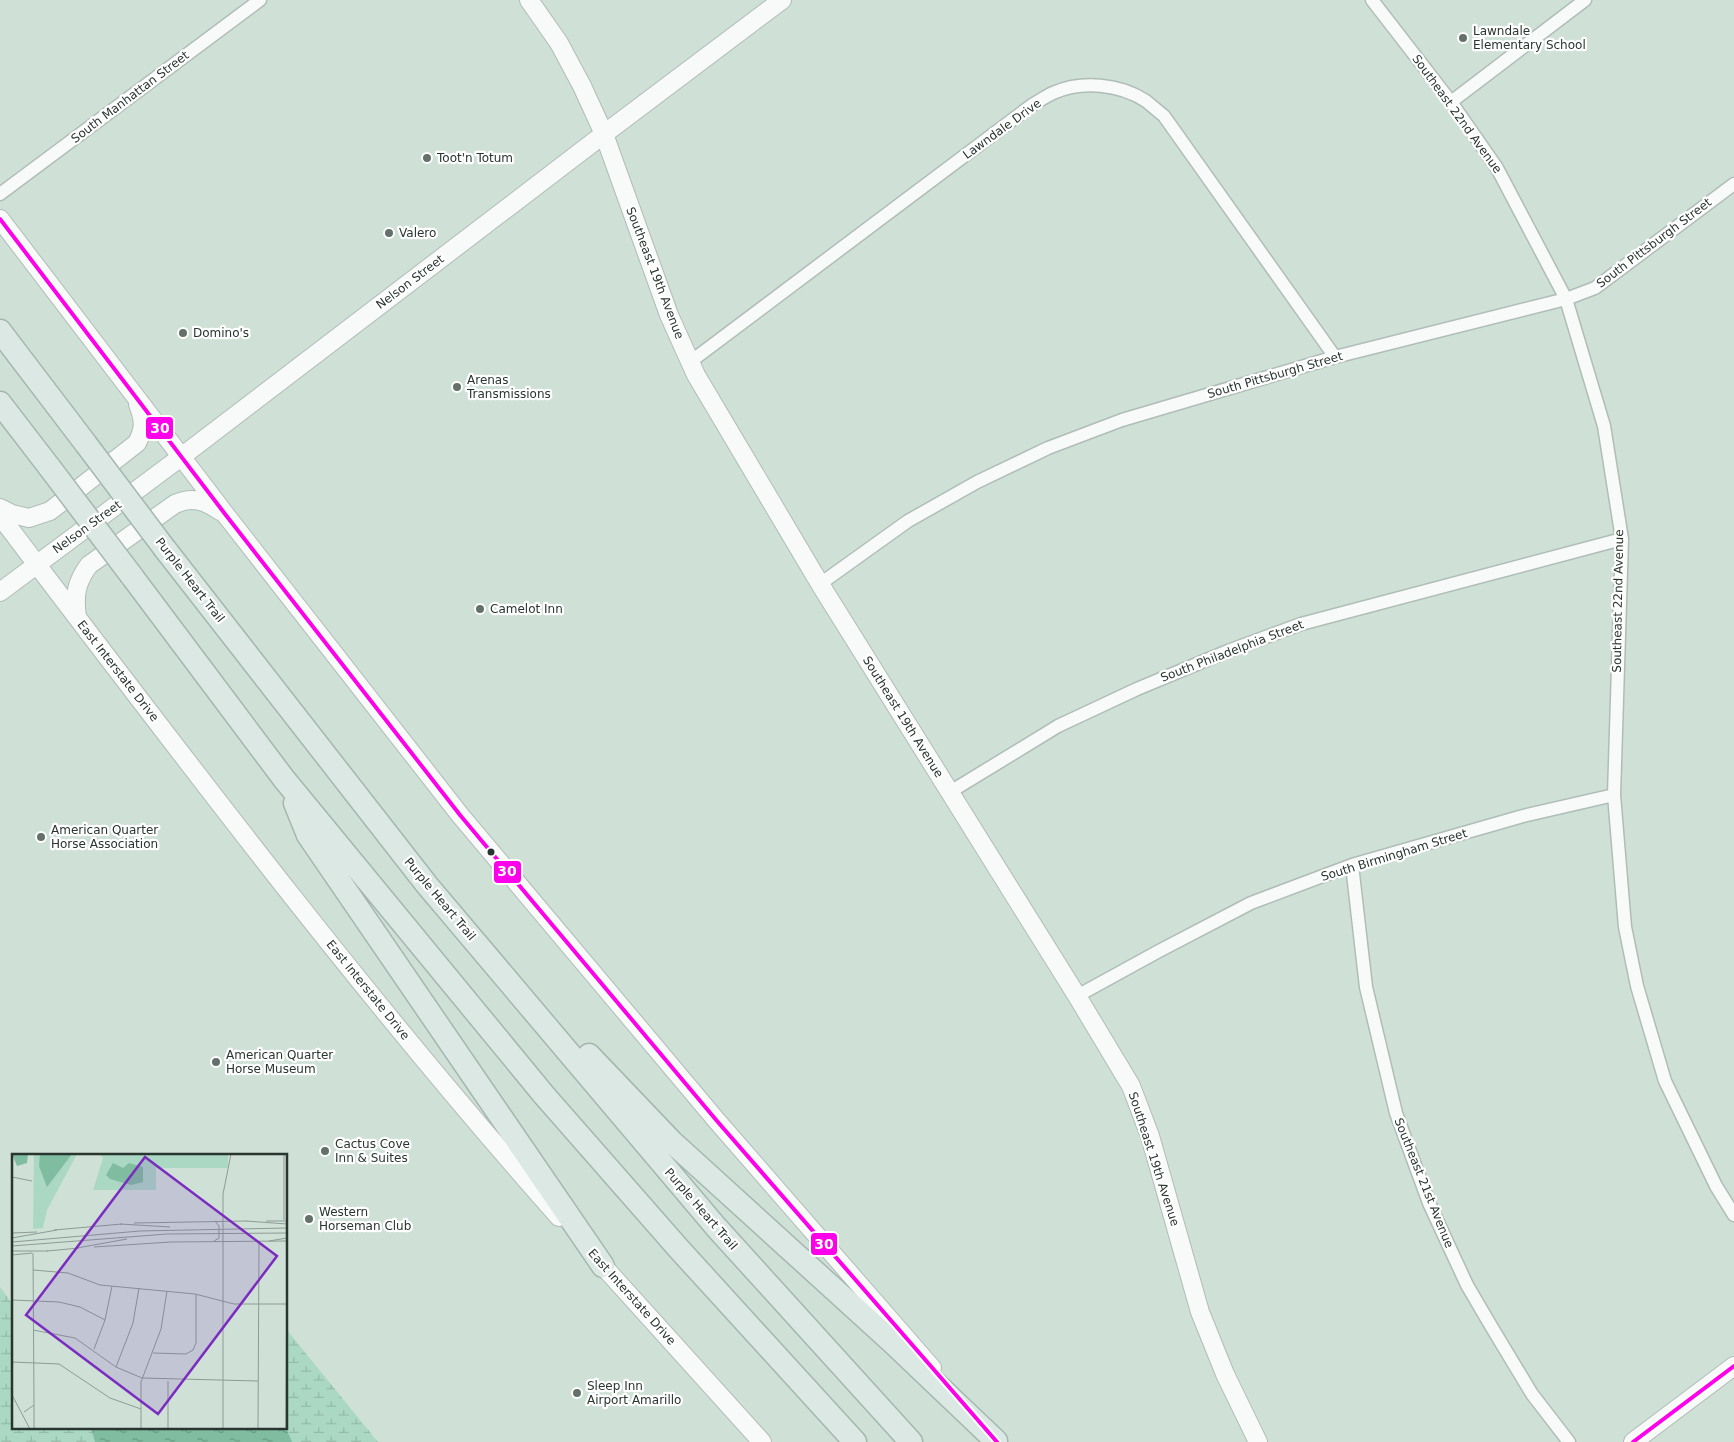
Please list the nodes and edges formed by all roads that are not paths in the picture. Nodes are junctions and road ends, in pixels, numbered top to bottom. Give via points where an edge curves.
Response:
1 (260, 0) edge
2 (529, 0) edge
3 (782, 0) edge
4 (1372, 0) edge
5 (1585, 0) edge
6 (1451, 102) junction
7 (604, 134) junction
8 (1734, 184) edge
9 (0, 194) edge
10 (0, 219) edge
11 (1566, 299) junction
12 (0, 331) edge
13 (1335, 357) junction
14 (690, 362) junction
15 (135, 397) junction
16 (0, 403) edge
17 (181, 457) junction
18 (0, 508) edge
19 (225, 514) junction
20 (0, 516) edge
21 (1622, 539) junction
22 (36, 564) junction
23 (820, 584) junction
24 (0, 592) edge
25 (77, 617) junction
26 (284, 779) junction
27 (950, 792) junction
28 (1614, 795) junction
29 (1352, 865) junction
30 (427, 885) junction
31 (1078, 996) junction
32 (1734, 1215) edge
33 (603, 1266) junction
34 (1734, 1366) edge
35 (762, 1442) edge
36 (855, 1442) edge
37 (911, 1442) edge
38 (997, 1442) edge
39 (1258, 1442) edge
40 (1569, 1442) edge
41 (1633, 1442) edge

1 - 9 street, South Manhattan Street
2 - 7 main road, Southeast 19th Avenue via 559,43
3 - 7 main road, Nelson Street
4 - 6 street, Southeast 22nd Avenue
5 - 6 street
6 - 11 street, Southeast 22nd Avenue via 1497,168
7 - 14 main road, Southeast 19th Avenue via 669,315
7 - 17 main road, Nelson Street
8 - 11 street, South Pittsburgh Street via 1596,288
10 - 15 main road
11 - 13 street, South Pittsburgh Street
11 - 21 street, Southeast 22nd Avenue via 1604,426
12 - 30 highway, Purple Heart Trail, bridge
13 - 14 street, Lawndale Drive via 1164,116 1146,101 1124,90 1100,85 1076,86 1053,93 1032,105
13 - 23 street, South Pittsburgh Street via 1122,420 1048,448 977,482 908,521
14 - 23 main road, Southeast 19th Avenue
15 - 17 main road
15 - 18 main road via 143,420 143,432 137,443 45,513 29,518
16 - 26 highway, bridge
17 - 19 main road
17 - 22 main road, Nelson Street
19 - 25 main road via 195,499 175,504 89,565 76,588
19 - 38 main road via 460,815 571,949
20 - 22 main road, East Interstate Drive
21 - 27 street, South Philadelphia Street via 1301,624 1228,650 1058,726
21 - 28 street, Southeast 22nd Avenue
22 - 24 main road, Nelson Street
22 - 25 main road, East Interstate Drive
23 - 27 main road, Southeast 19th Avenue
25 - 33 main road, East Interstate Drive via 339,954 491,1140
26 - 33 highway via 308,835
26 - 36 highway via 544,1095
27 - 31 main road, Southeast 19th Avenue
28 - 29 street, South Birmingham Street via 1524,816
28 - 32 street, Southeast 22nd Avenue via 1625,927 1637,986 1665,1081 1716,1186
29 - 31 street, South Birmingham Street via 1251,903
29 - 40 street, Southeast 21st Avenue via 1366,987 1396,1113 1429,1203 1467,1285 1532,1394
30 - 37 highway, Purple Heart Trail via 716,1227
30 - 38 highway via 468,914 573,1039 672,1142
31 - 39 main road, Southeast 19th Avenue via 1132,1086 1150,1136 1200,1312
33 - 35 main road, East Interstate Drive
34 - 41 main road

